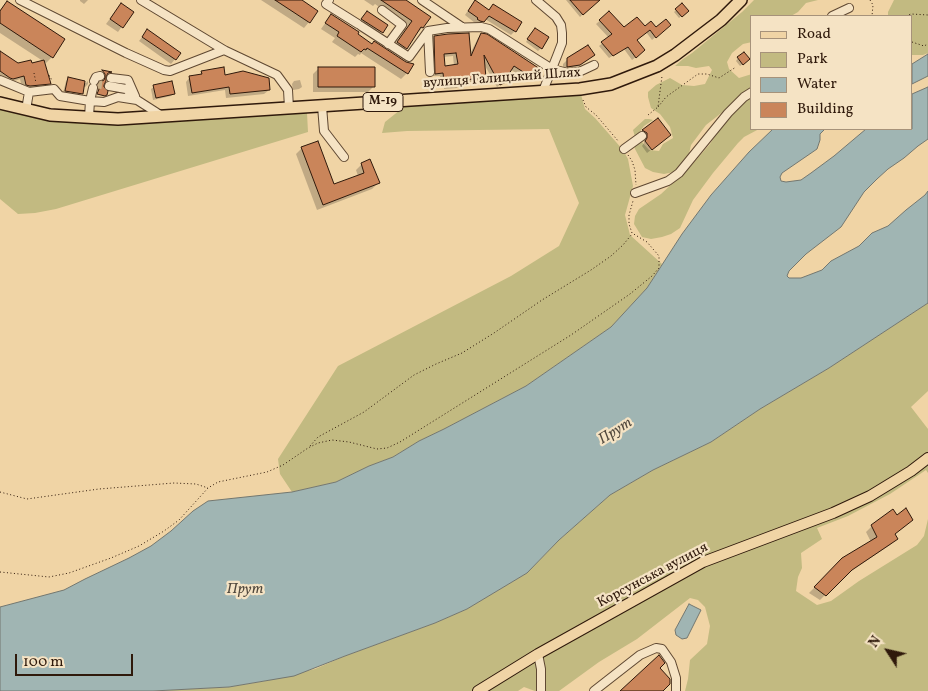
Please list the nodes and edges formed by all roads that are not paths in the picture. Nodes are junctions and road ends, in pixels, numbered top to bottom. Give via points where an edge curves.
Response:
1 (20, 0) edge
2 (141, 0) edge
3 (329, 0) edge
4 (422, 0) edge
5 (536, 0) edge
6 (741, 0) edge
7 (849, 8) dead end
8 (382, 10) dead end
9 (834, 15) edge
10 (462, 27) junction
11 (428, 31) junction
12 (388, 44) junction
13 (224, 50) junction
14 (594, 66) dead end
15 (552, 69) junction
16 (430, 72) dead end
17 (0, 80) edge
18 (96, 82) dead end
19 (110, 82) tunnel mouth
20 (543, 91) junction
21 (29, 92) junction
22 (750, 93) edge
23 (137, 100) junction
24 (90, 101) junction
25 (0, 103) edge
26 (322, 106) junction
27 (289, 108) junction
28 (26, 110) junction
29 (162, 116) junction
30 (89, 117) junction
31 (642, 136) dead end
32 (624, 149) road end
33 (344, 157) dead end
34 (635, 193) road end
35 (928, 458) edge
36 (538, 654) junction
37 (478, 691) edge
38 (540, 691) edge
39 (594, 691) edge
40 (676, 691) edge

1 - 13 street via 164,70
2 - 13 street
3 - 12 street via 326,4
4 - 10 street
5 - 15 street via 561,25 562,42
6 - 20 highway, вулиця Галицький Шлях / М-19 via 713,26 657,66 611,84
7 - 9 street
8 - 12 street via 402,25
10 - 11 street
10 - 15 street via 489,29
11 - 12 street via 409,57
11 - 16 street
13 - 27 street via 277,75 288,90
14 - 15 street via 568,73
15 - 20 street
17 - 21 street
18 - 24 street
19 - 23 street via 126,89
20 - 26 highway, вулиця Галицький Шлях / М-19
21 - 24 street via 54,89 60,96
21 - 28 street
22 - 34 street via 728,114 679,173 668,181
23 - 24 street via 118,97 104,102
23 - 29 street
24 - 30 street
25 - 28 highway, вулиця Галицький Шлях / М-19
26 - 27 highway, вулиця Галицький Шлях / М-19
26 - 33 street via 324,130
27 - 29 highway, вулиця Галицький Шлях / М-19
28 - 30 highway, вулиця Галицький Шлях / М-19
29 - 30 highway, вулиця Галицький Шлях / М-19
31 - 32 street
35 - 36 main road, Корсунська вулиця via 870,496 702,562
36 - 37 main road, Корсунська вулиця
36 - 38 street
39 - 40 street via 640,655 656,648 662,649 671,662

